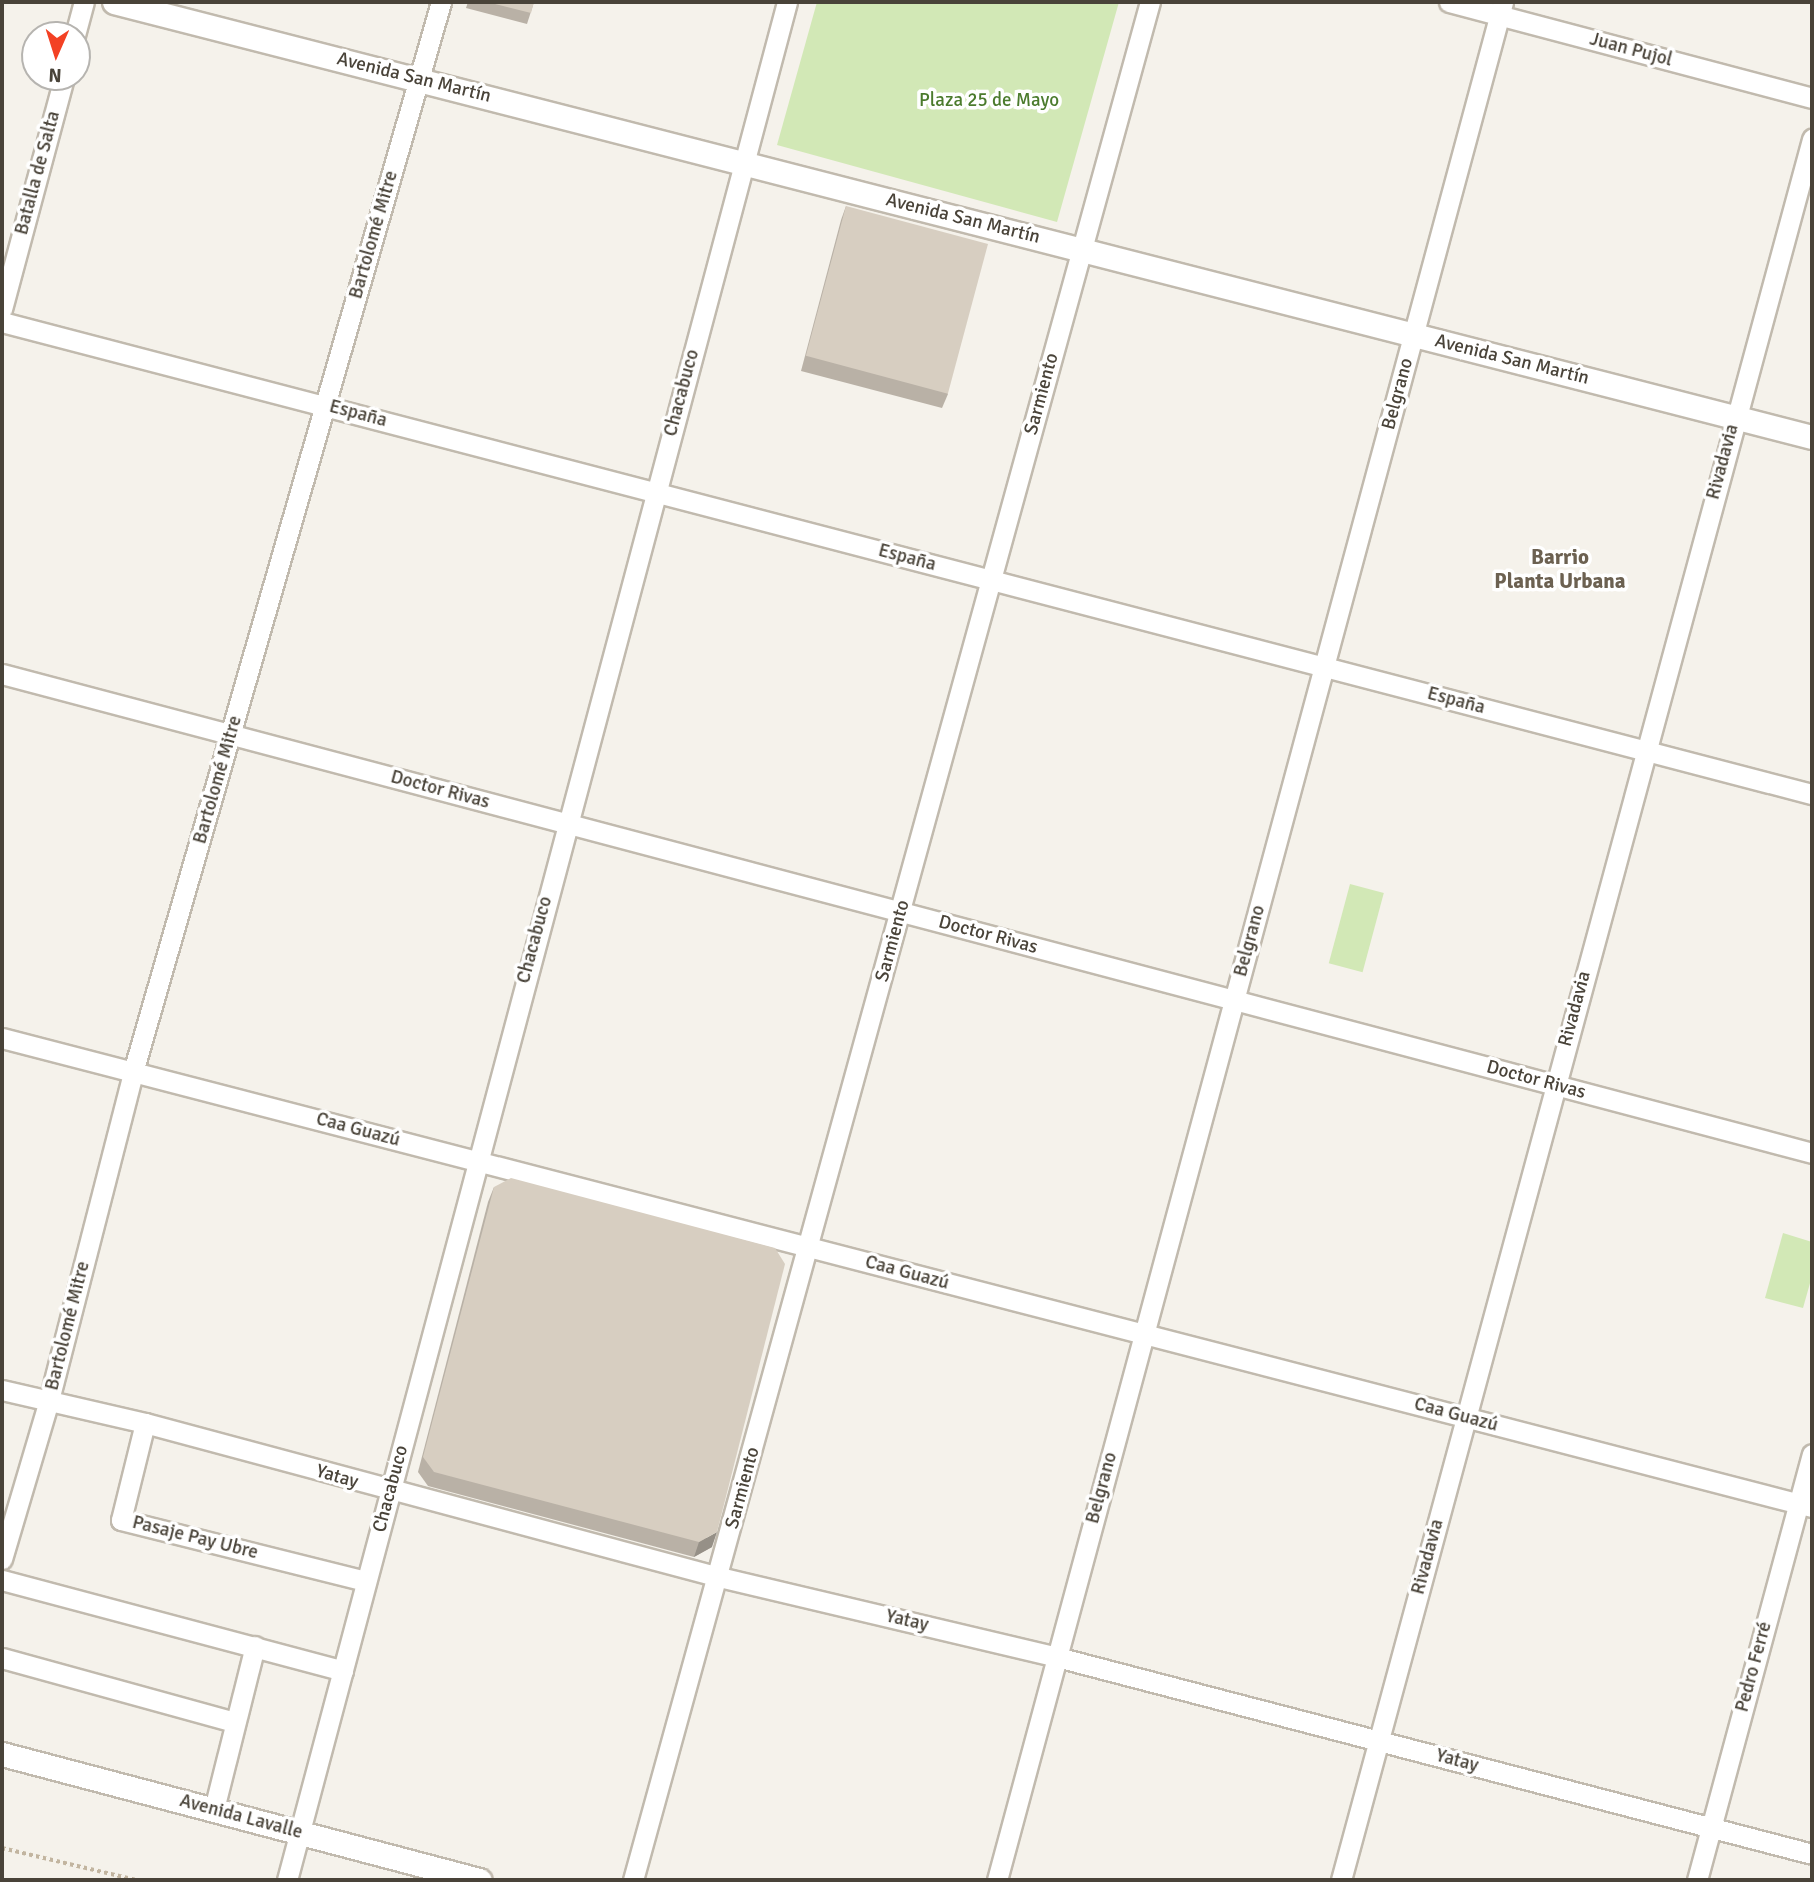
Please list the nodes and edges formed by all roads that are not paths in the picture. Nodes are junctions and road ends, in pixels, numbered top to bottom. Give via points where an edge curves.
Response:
1 (84, 2) edge
2 (114, 2) edge
3 (441, 2) edge
4 (787, 2) edge
5 (1150, 2) edge
6 (1449, 2) edge
7 (1501, 8) edge
8 (79, 21) edge
9 (419, 80) junction
10 (60, 91) edge
11 (1812, 98) edge
12 (1812, 139) edge
13 (744, 163) junction
14 (1082, 250) junction
15 (2, 309) edge
16 (2, 322) edge
17 (1413, 335) junction
18 (325, 406) junction
19 (1735, 417) junction
20 (1812, 437) edge
21 (655, 492) junction
22 (992, 580) junction
23 (1324, 666) junction
24 (2, 674) edge
25 (231, 734) junction
26 (1645, 750) junction
27 (1812, 794) edge
28 (567, 824) junction
29 (901, 912) junction
30 (1234, 1000) junction
31 (2, 1038) edge
32 (134, 1072) junction
33 (1555, 1085) junction
34 (1812, 1153) edge
35 (476, 1161) junction
36 (810, 1247) junction
37 (1144, 1334) junction
38 (2, 1390) edge
39 (48, 1404) junction
40 (1465, 1417) junction
41 (145, 1423) junction
42 (1812, 1454) edge
43 (391, 1492) junction
44 (1806, 1505) edge
45 (2, 1559) edge
46 (719, 1577) junction
47 (2, 1580) edge
48 (365, 1581) junction
49 (255, 1646) junction
50 (1057, 1657) junction
51 (2, 1658) edge
52 (343, 1671) junction
53 (235, 1722) junction
54 (1378, 1741) junction
55 (2, 1754) edge
56 (214, 1809) junction
57 (1711, 1828) junction
58 (300, 1832) junction
59 (1812, 1854) edge
60 (287, 1880) edge
61 (480, 1880) edge
62 (634, 1880) edge
63 (997, 1880) edge
64 (1340, 1880) edge
65 (1696, 1880) edge

1 - 8 street
2 - 9 street, Avenida San Martín
3 - 9 street, Bartolomé Mitre
4 - 13 street, Chacabuco
5 - 14 street, Sarmiento
6 - 7 street, Juan Pujol
7 - 11 street, Juan Pujol
7 - 17 street, Belgrano
9 - 13 street, Avenida San Martín
9 - 18 street, Bartolomé Mitre
10 - 15 street, Batalla de Salta
12 - 19 street, Rivadavia
13 - 14 street, Avenida San Martín
13 - 21 street, Chacabuco
14 - 17 street, Avenida San Martín
14 - 22 street, Sarmiento
16 - 18 street, España
17 - 19 street, Avenida San Martín
17 - 23 street, Belgrano
18 - 21 street, España
18 - 25 street, Bartolomé Mitre
19 - 20 street, Avenida San Martín
19 - 26 street, Rivadavia
21 - 22 street, España
21 - 28 street, Chacabuco
22 - 23 street, España
22 - 29 street, Sarmiento
23 - 26 street, España
23 - 30 street, Belgrano
24 - 25 street, Doctor Rivas
25 - 28 street, Doctor Rivas
25 - 32 street, Bartolomé Mitre
26 - 27 street, España
26 - 33 street, Rivadavia
28 - 29 street, Doctor Rivas
28 - 35 street, Chacabuco
29 - 30 street, Doctor Rivas
29 - 36 street, Sarmiento
30 - 33 street, Doctor Rivas
30 - 37 street, Belgrano
31 - 32 street, Caa Guazú
32 - 35 street, Caa Guazú
32 - 39 street, Bartolomé Mitre
33 - 34 street, Doctor Rivas
33 - 40 street, Rivadavia
35 - 36 street, Caa Guazú
35 - 43 street, Chacabuco
36 - 37 street, Caa Guazú
36 - 46 street, Sarmiento
37 - 40 street, Caa Guazú
37 - 50 street, Belgrano
38 - 39 street, Yatay
39 - 41 street, Yatay
39 - 45 street, Bartolomé Mitre
40 - 44 street, Caa Guazú
40 - 54 street, Rivadavia
41 - 43 street, Yatay
41 - 48 street, Pasaje Pay Ubre via 121,1520
42 - 44 street, Pedro Ferré
43 - 46 street, Yatay
43 - 48 street, Chacabuco
44 - 57 street, Pedro Ferré
46 - 50 street, Yatay
46 - 62 street, Sarmiento
47 - 49 street
48 - 52 street, Chacabuco
49 - 52 street
49 - 53 street
50 - 54 street, Yatay
50 - 63 street, Belgrano
51 - 53 street
52 - 58 street, Chacabuco
53 - 56 street
54 - 57 street, Yatay
54 - 64 street, Rivadavia
55 - 56 street, Avenida Lavalle
56 - 58 street, Avenida Lavalle
57 - 59 street, Yatay
57 - 65 street, Pedro Ferré
58 - 60 street, Chacabuco
58 - 61 street, Avenida Lavalle

